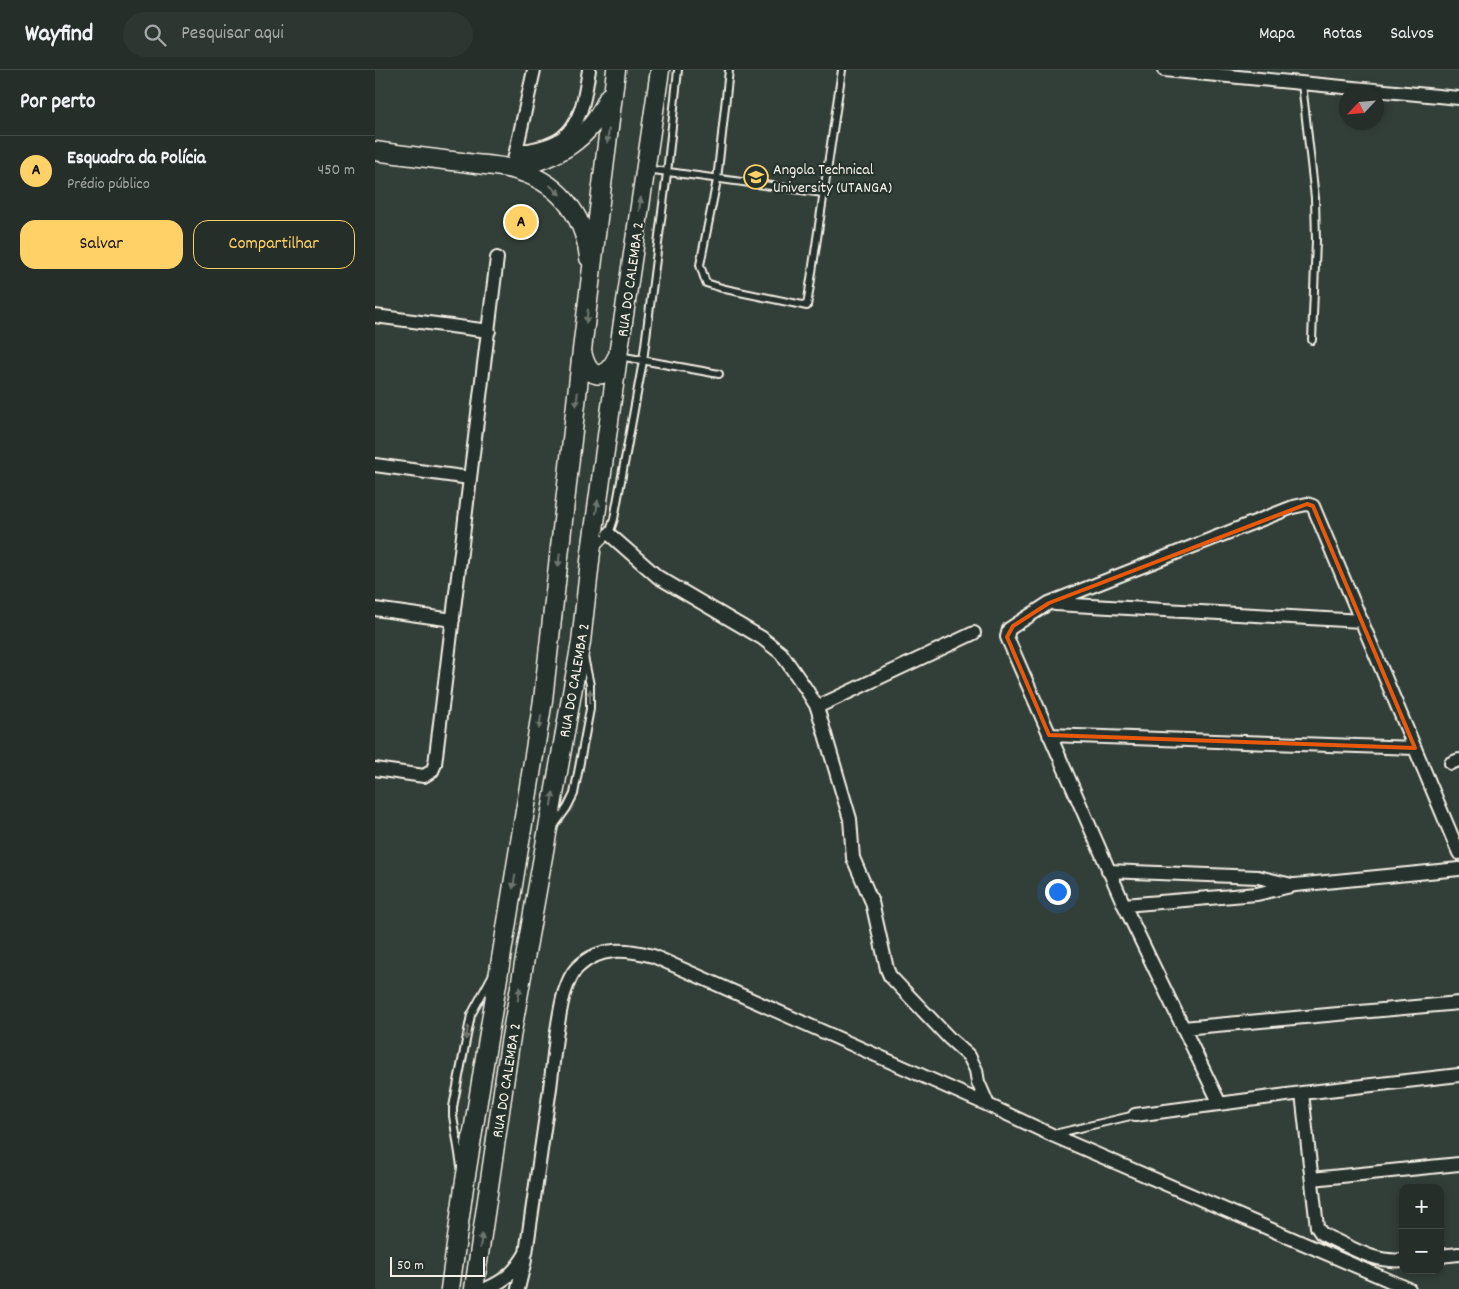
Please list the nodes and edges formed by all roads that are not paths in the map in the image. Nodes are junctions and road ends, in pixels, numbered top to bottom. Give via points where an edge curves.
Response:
1 (534, 70) edge
2 (589, 70) edge
3 (660, 70) edge
4 (678, 70) edge
5 (729, 70) edge
6 (842, 70) edge
7 (1164, 70) edge
8 (615, 75) edge
9 (1302, 84) junction
10 (1459, 98) edge
11 (375, 151) edge
12 (514, 161) junction
13 (645, 169) junction
14 (667, 173) junction
15 (717, 180) junction
16 (823, 193) junction
17 (497, 258) dead end
18 (591, 282) junction
19 (375, 316) edge
20 (489, 331) junction
21 (1312, 340) dead end
22 (582, 350) junction
23 (618, 356) junction
24 (643, 360) junction
25 (719, 374) dead end
26 (375, 465) edge
27 (470, 478) junction
28 (609, 534) junction
29 (591, 552) junction
30 (1049, 603) junction
31 (375, 609) edge
32 (453, 620) junction
33 (1362, 621) junction
34 (974, 633) dead end
35 (817, 707) junction
36 (1049, 735) junction
37 (1415, 748) junction
38 (375, 769) edge
39 (1459, 853) edge
40 (1459, 869) edge
41 (1108, 871) junction
42 (1295, 885) junction
43 (1124, 905) junction
44 (502, 957) junction
45 (1459, 1003) edge
46 (1183, 1028) junction
47 (1459, 1075) edge
48 (1302, 1093) junction
49 (1220, 1104) junction
50 (988, 1105) junction
51 (1135, 1115) joint
52 (1052, 1135) junction
53 (1459, 1164) edge
54 (1312, 1179) junction
55 (464, 1187) junction
56 (526, 1253) junction
57 (1459, 1254) edge
58 (1444, 1256) edge
59 (1399, 1260) edge
60 (450, 1289) edge
61 (475, 1289) edge
62 (486, 1289) edge
63 (518, 1289) edge
64 (1409, 1289) edge

1 - 12 street
2 - 12 street via 582,108 573,127 563,138
3 - 13 main road, RUA DO CALEMBA 2
4 - 14 lane
5 - 15 lane
6 - 16 lane
7 - 9 street
8 - 12 main road via 599,115 576,142 546,159
8 -> 18 main road, RUA DO CALEMBA 2
9 - 10 street
9 - 21 lane via 1315,198
11 - 12 main road
12 -> 18 main road via 550,185 569,205 588,245
13 - 14 lane
23 -> 13 main road, RUA DO CALEMBA 2
14 - 15 lane
14 - 24 lane
15 - 16 lane
15 - 16 lane via 700,265 706,283 807,306
17 - 20 street
18 -> 22 main road, RUA DO CALEMBA 2
19 - 20 street
20 - 27 street
22 - 23 main road via 586,366 598,375 605,374
22 -> 44 main road, RUA DO CALEMBA 2 via 543,700
23 - 24 lane
29 -> 23 main road, RUA DO CALEMBA 2
24 - 25 lane
24 - 28 lane
26 - 27 street
27 - 32 street
28 - 29 lane
28 - 35 street via 658,577 774,647
61 -> 29 main road, RUA DO CALEMBA 2 via 496,1133 581,642
30 - 33 street
30 - 33 street via 1293,506 1307,504 1313,506
30 - 36 street via 1013,626 1007,637
31 - 32 street
32 - 38 street via 432,771 424,776
33 - 37 street
34 - 35 street
35 - 50 street via 850,819 853,858 872,902 890,976 969,1056
36 - 37 street
36 - 41 street
37 - 39 street
40 - 42 street
41 - 42 street via 1258,877
41 - 43 street
42 - 43 street via 1257,894
43 - 46 street
44 - 55 main road, RUA DO CALEMBA 2
44 -> 55 lane via 471,1015 453,1107
45 - 46 street
46 - 49 street
47 - 48 street
48 - 49 street
48 - 54 street
49 - 51 street
50 - 52 street
50 - 56 street via 653,956 619,950 602,952 577,967 564,994
51 - 52 lane
52 - 64 street
53 - 54 street
54 - 59 street via 1317,1227 1321,1233 1375,1259
55 - 60 main road, RUA DO CALEMBA 2
56 - 62 street via 517,1268 503,1281
56 - 63 street
57 - 58 street

